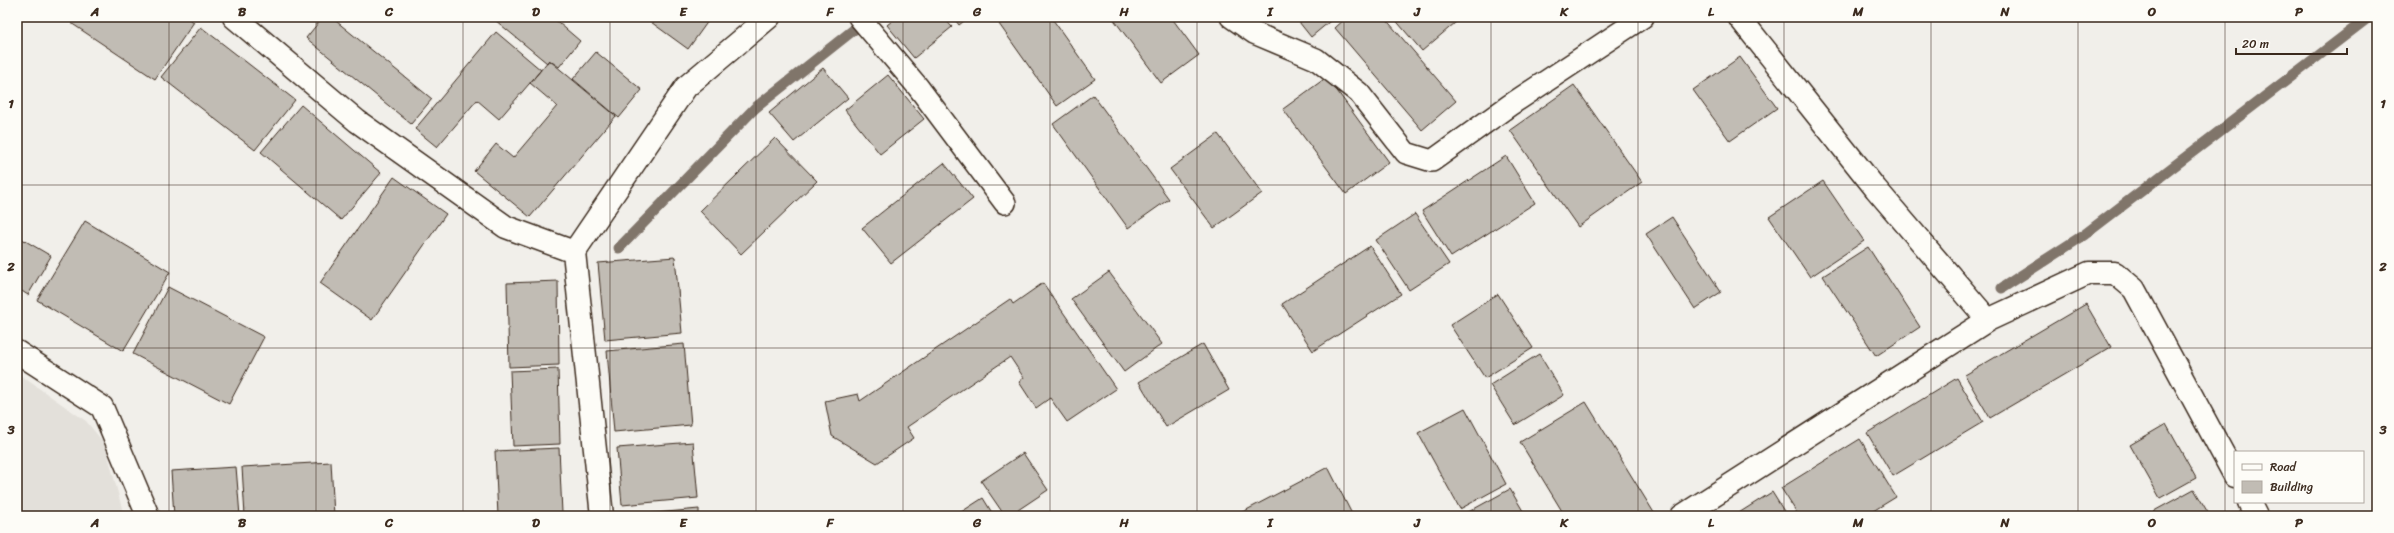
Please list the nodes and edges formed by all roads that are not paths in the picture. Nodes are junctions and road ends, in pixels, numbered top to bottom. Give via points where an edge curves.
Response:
1 (234, 17) edge
2 (769, 17) edge
3 (859, 17) edge
4 (1232, 17) edge
5 (1643, 17) edge
6 (1739, 17) edge
7 (1005, 204) dead end
8 (574, 252) junction
9 (1988, 320) junction
10 (17, 352) edge
11 (2234, 474) edge
12 (2250, 503) edge
13 (148, 516) edge
14 (602, 516) edge
15 (1682, 516) edge
16 (2256, 516) edge

1 - 8 street via 357,121 506,227
2 - 8 street via 686,87
3 - 7 lane via 918,87
4 - 5 lane via 1254,33 1316,59 1358,93 1406,153 1432,161 1510,105
6 - 9 street via 1876,189
8 - 14 street
9 - 11 street via 2089,273 2115,273 2134,289
9 - 15 street
10 - 13 street via 102,407
12 - 16 street

